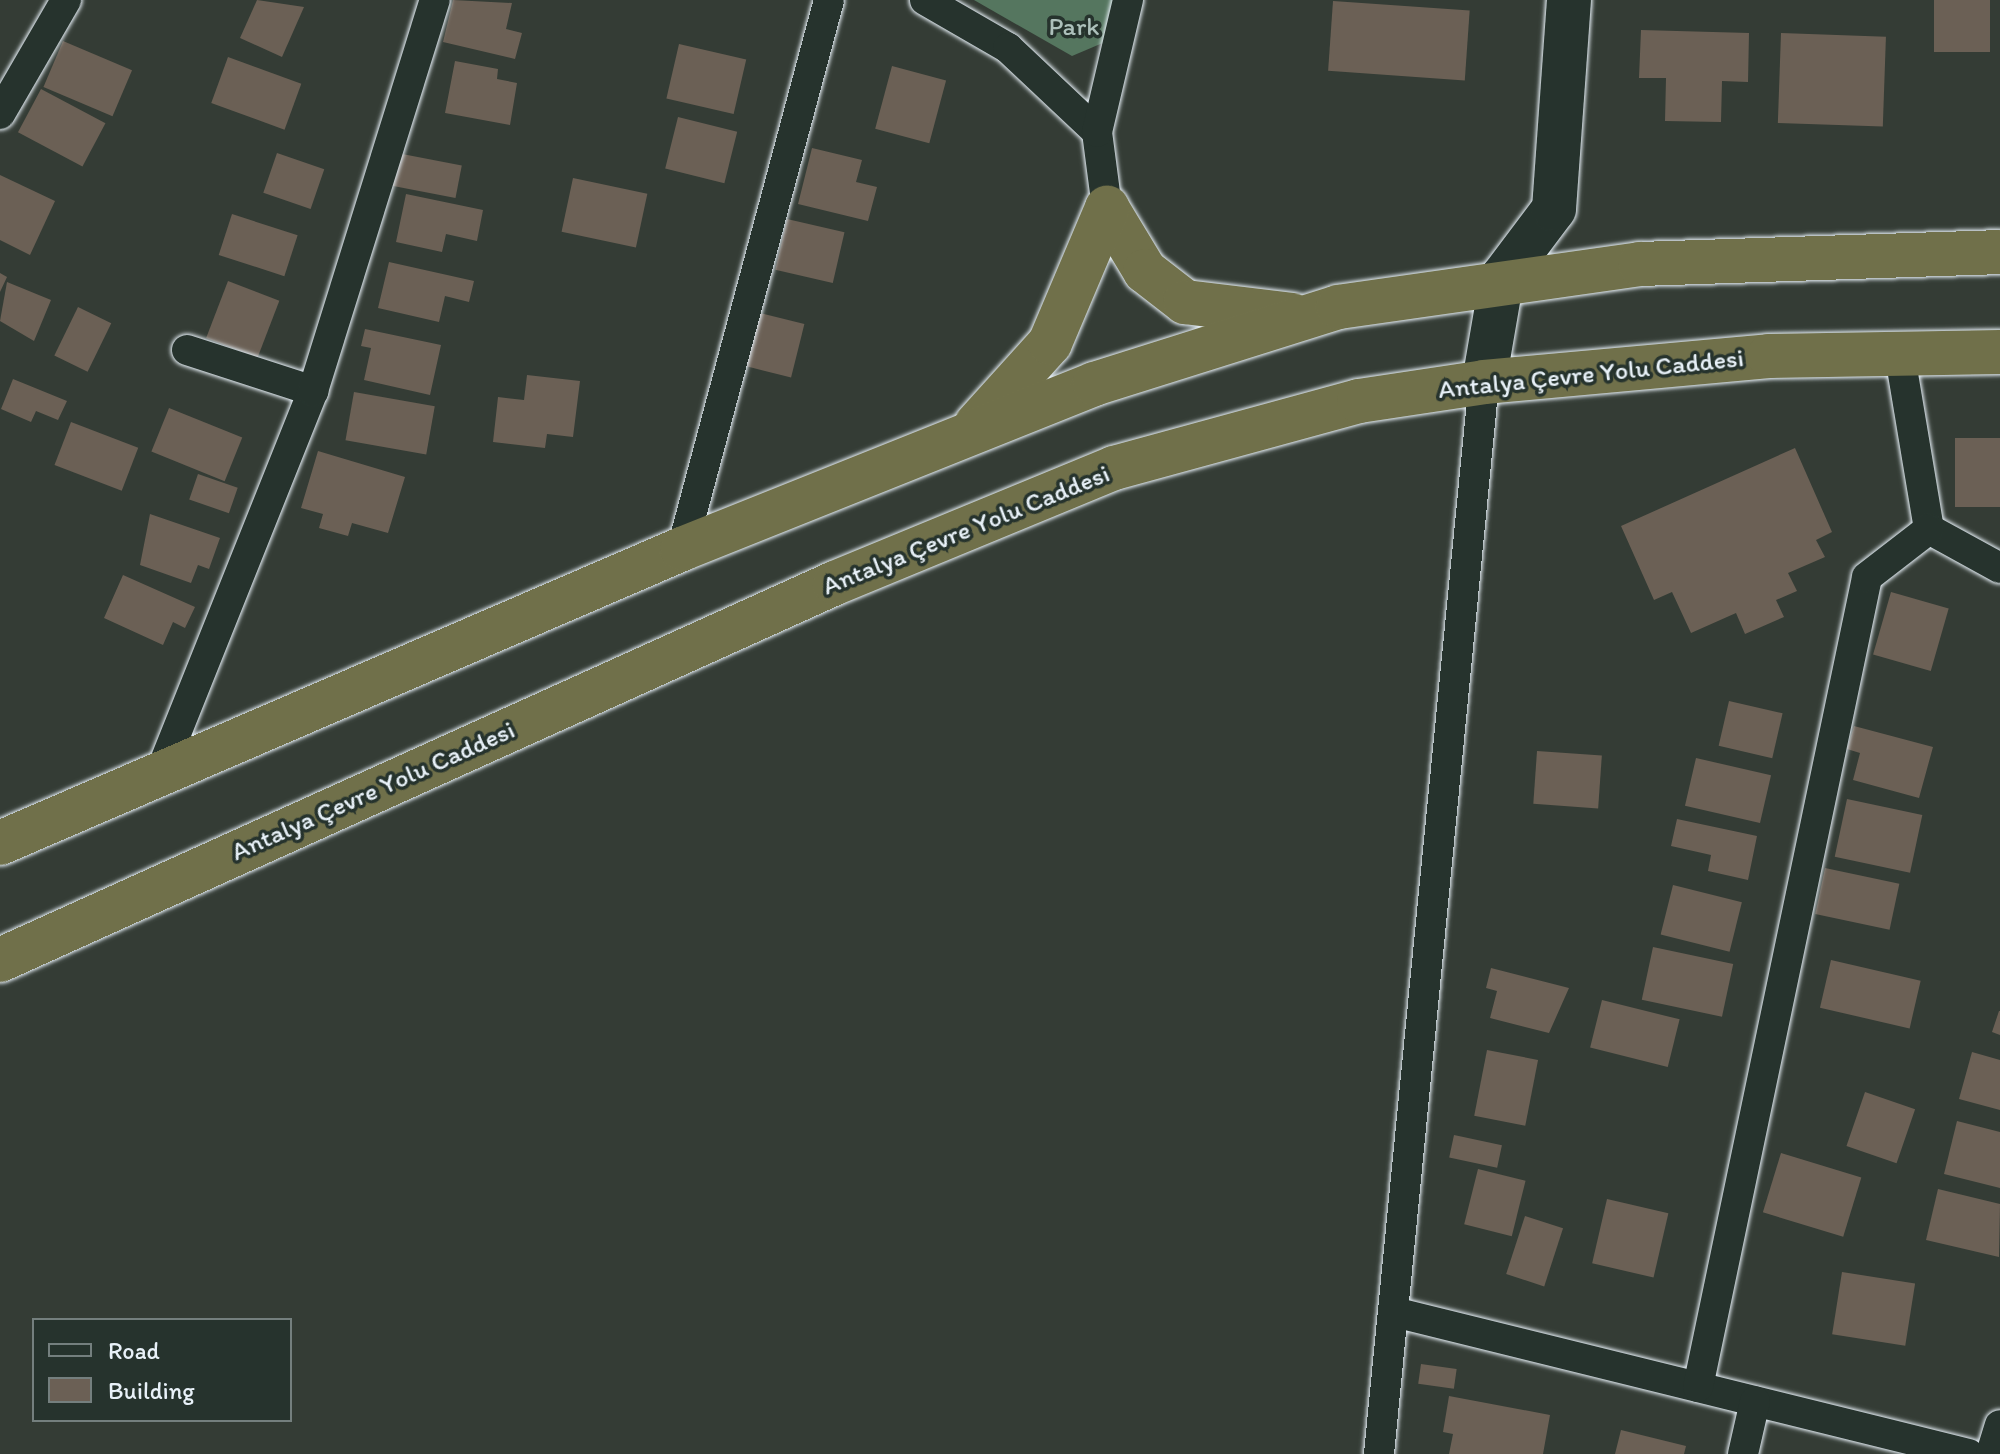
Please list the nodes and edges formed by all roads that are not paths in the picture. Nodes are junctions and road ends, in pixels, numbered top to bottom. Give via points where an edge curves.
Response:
1 (66, 0) edge
2 (435, 0) edge
3 (829, 0) edge
4 (925, 0) edge
5 (1128, 0) edge
6 (1569, 0) edge
7 (0, 114) edge
8 (1097, 132) junction
9 (1107, 208) junction
10 (2000, 252) edge
11 (1502, 278) junction
12 (1307, 316) junction
13 (187, 350) dead end
14 (2000, 352) edge
15 (1900, 356) junction
16 (1484, 382) junction
17 (313, 391) junction
18 (965, 436) junction
19 (1929, 529) junction
20 (682, 549) junction
21 (2000, 568) edge
22 (161, 771) junction
23 (0, 843) edge
24 (0, 960) edge
25 (1398, 1313) junction
26 (1698, 1387) junction
27 (1755, 1401) junction
28 (2000, 1425) edge
29 (1379, 1454) edge
30 (1743, 1454) edge
31 (1969, 1454) edge
32 (1991, 1454) edge

1 - 7 street
2 - 17 street
3 - 20 street
4 - 8 street via 1008,48
5 - 8 street
6 - 11 street via 1554,209
8 - 9 street
9 - 12 highway via 1145,271 1185,302
9 - 18 highway via 1050,343
10 - 11 highway via 1640,264
11 - 12 highway
11 - 16 street
12 - 18 highway via 1094,384
13 - 17 street
14 - 15 highway, Antalya Çevre Yolu Caddesi
15 - 16 highway, Antalya Çevre Yolu Caddesi via 1769,356
15 - 19 street
16 - 24 highway, Antalya Çevre Yolu Caddesi via 1359,401 1114,468 835,583
16 - 25 street
17 - 22 street
18 - 20 highway
19 - 21 street
19 - 26 street via 1867,577
20 - 22 highway
22 - 23 highway
25 - 26 street
25 - 29 street
26 - 27 street
27 - 30 street
27 - 31 street
28 - 32 street

